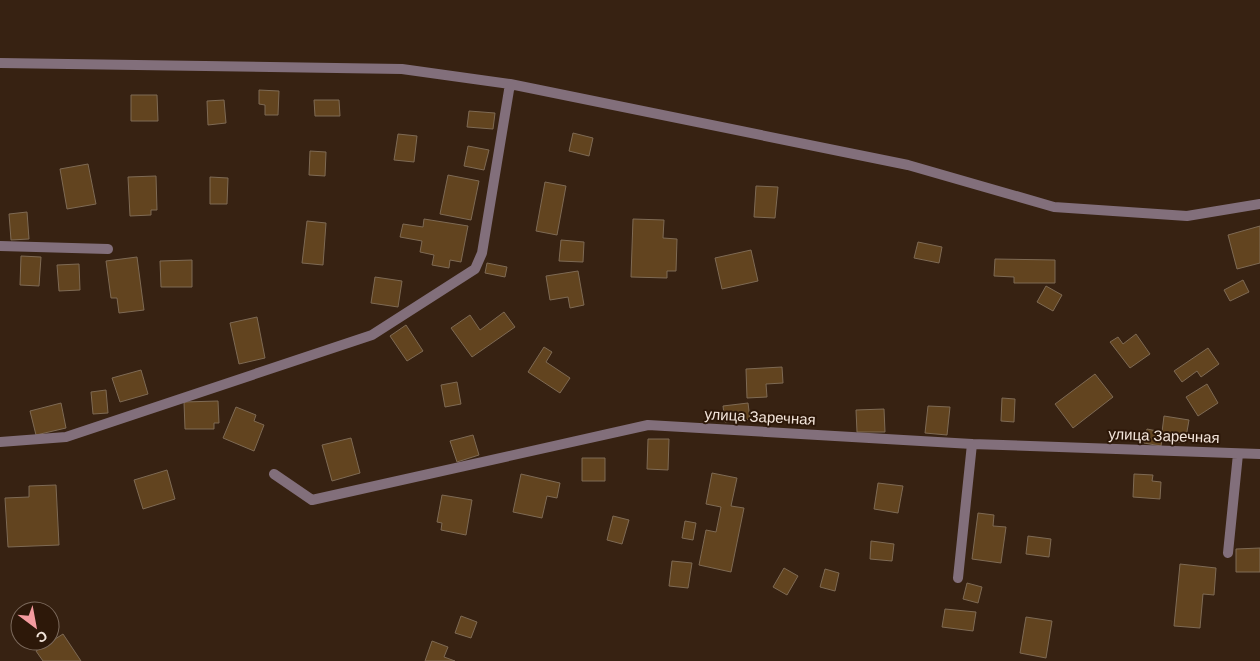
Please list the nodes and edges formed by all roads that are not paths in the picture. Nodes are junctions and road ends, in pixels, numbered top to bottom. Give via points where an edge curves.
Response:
1 (0, 63) edge
2 (510, 84) junction
3 (1260, 204) edge
4 (0, 246) edge
5 (108, 248) dead end
6 (0, 442) edge
7 (972, 444) junction
8 (1238, 454) junction
9 (1260, 454) edge
10 (274, 474) dead end
11 (1228, 553) dead end
12 (958, 578) dead end

1 - 2 street via 402,69
2 - 3 street via 908,165 1054,207 1187,216
2 - 6 street via 482,253 475,269 372,335 66,437
4 - 5 street
7 - 8 street, улица Заречная
7 - 10 street, улица Заречная via 648,425 312,500
7 - 12 street
8 - 9 street, улица Заречная
8 - 11 street

